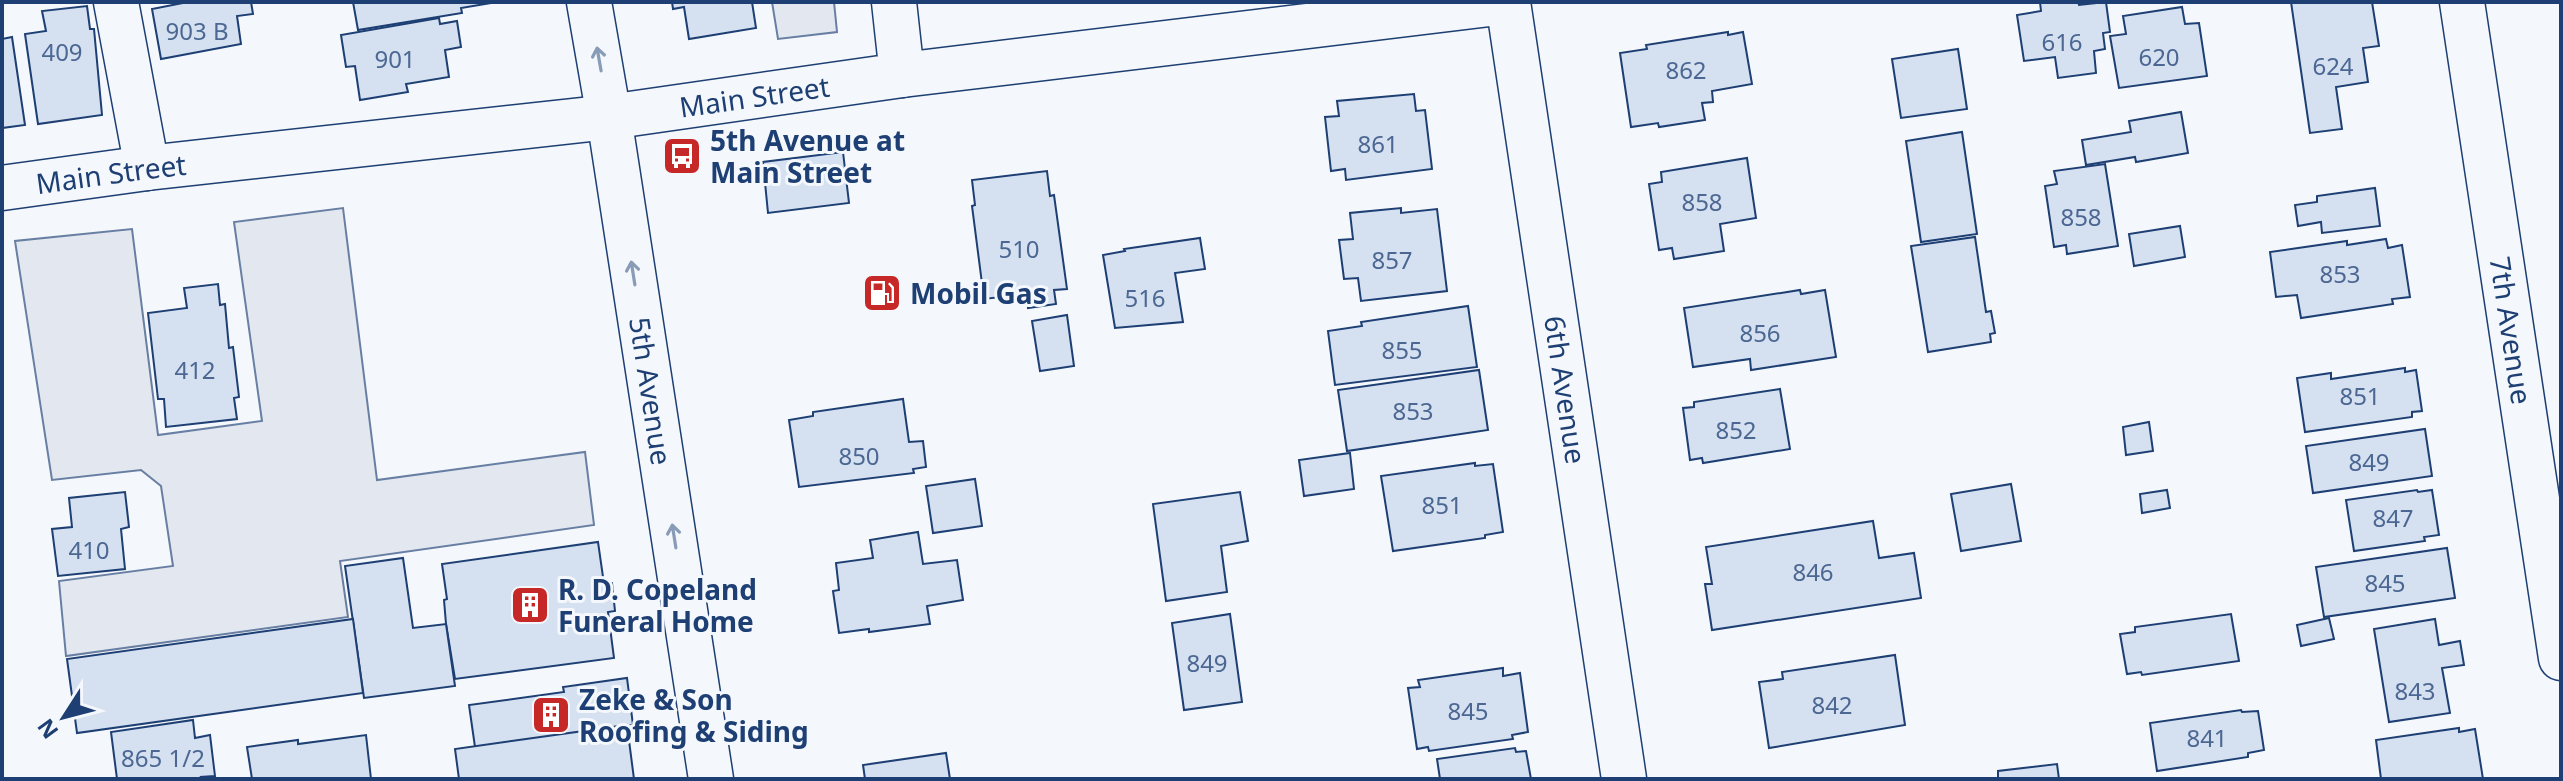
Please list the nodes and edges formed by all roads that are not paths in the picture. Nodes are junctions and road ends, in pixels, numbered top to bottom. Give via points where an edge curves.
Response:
1 (116, 2) edge
2 (589, 2) edge
3 (894, 2) edge
4 (1507, 2) edge
5 (2462, 2) edge
6 (902, 75) junction
7 (609, 117) junction
8 (147, 168) junction
9 (2, 188) edge
10 (2561, 658) edge
11 (711, 779) edge
12 (1624, 779) edge

1 - 8 street
7 -> 2 street, 5th Avenue
3 - 6 street
4 - 6 street, Main Street
4 - 12 street, 6th Avenue
5 - 10 street, 7th Avenue
6 - 7 street, Main Street
7 - 8 street, Main Street
11 -> 7 street, 5th Avenue
8 - 9 street, Main Street

